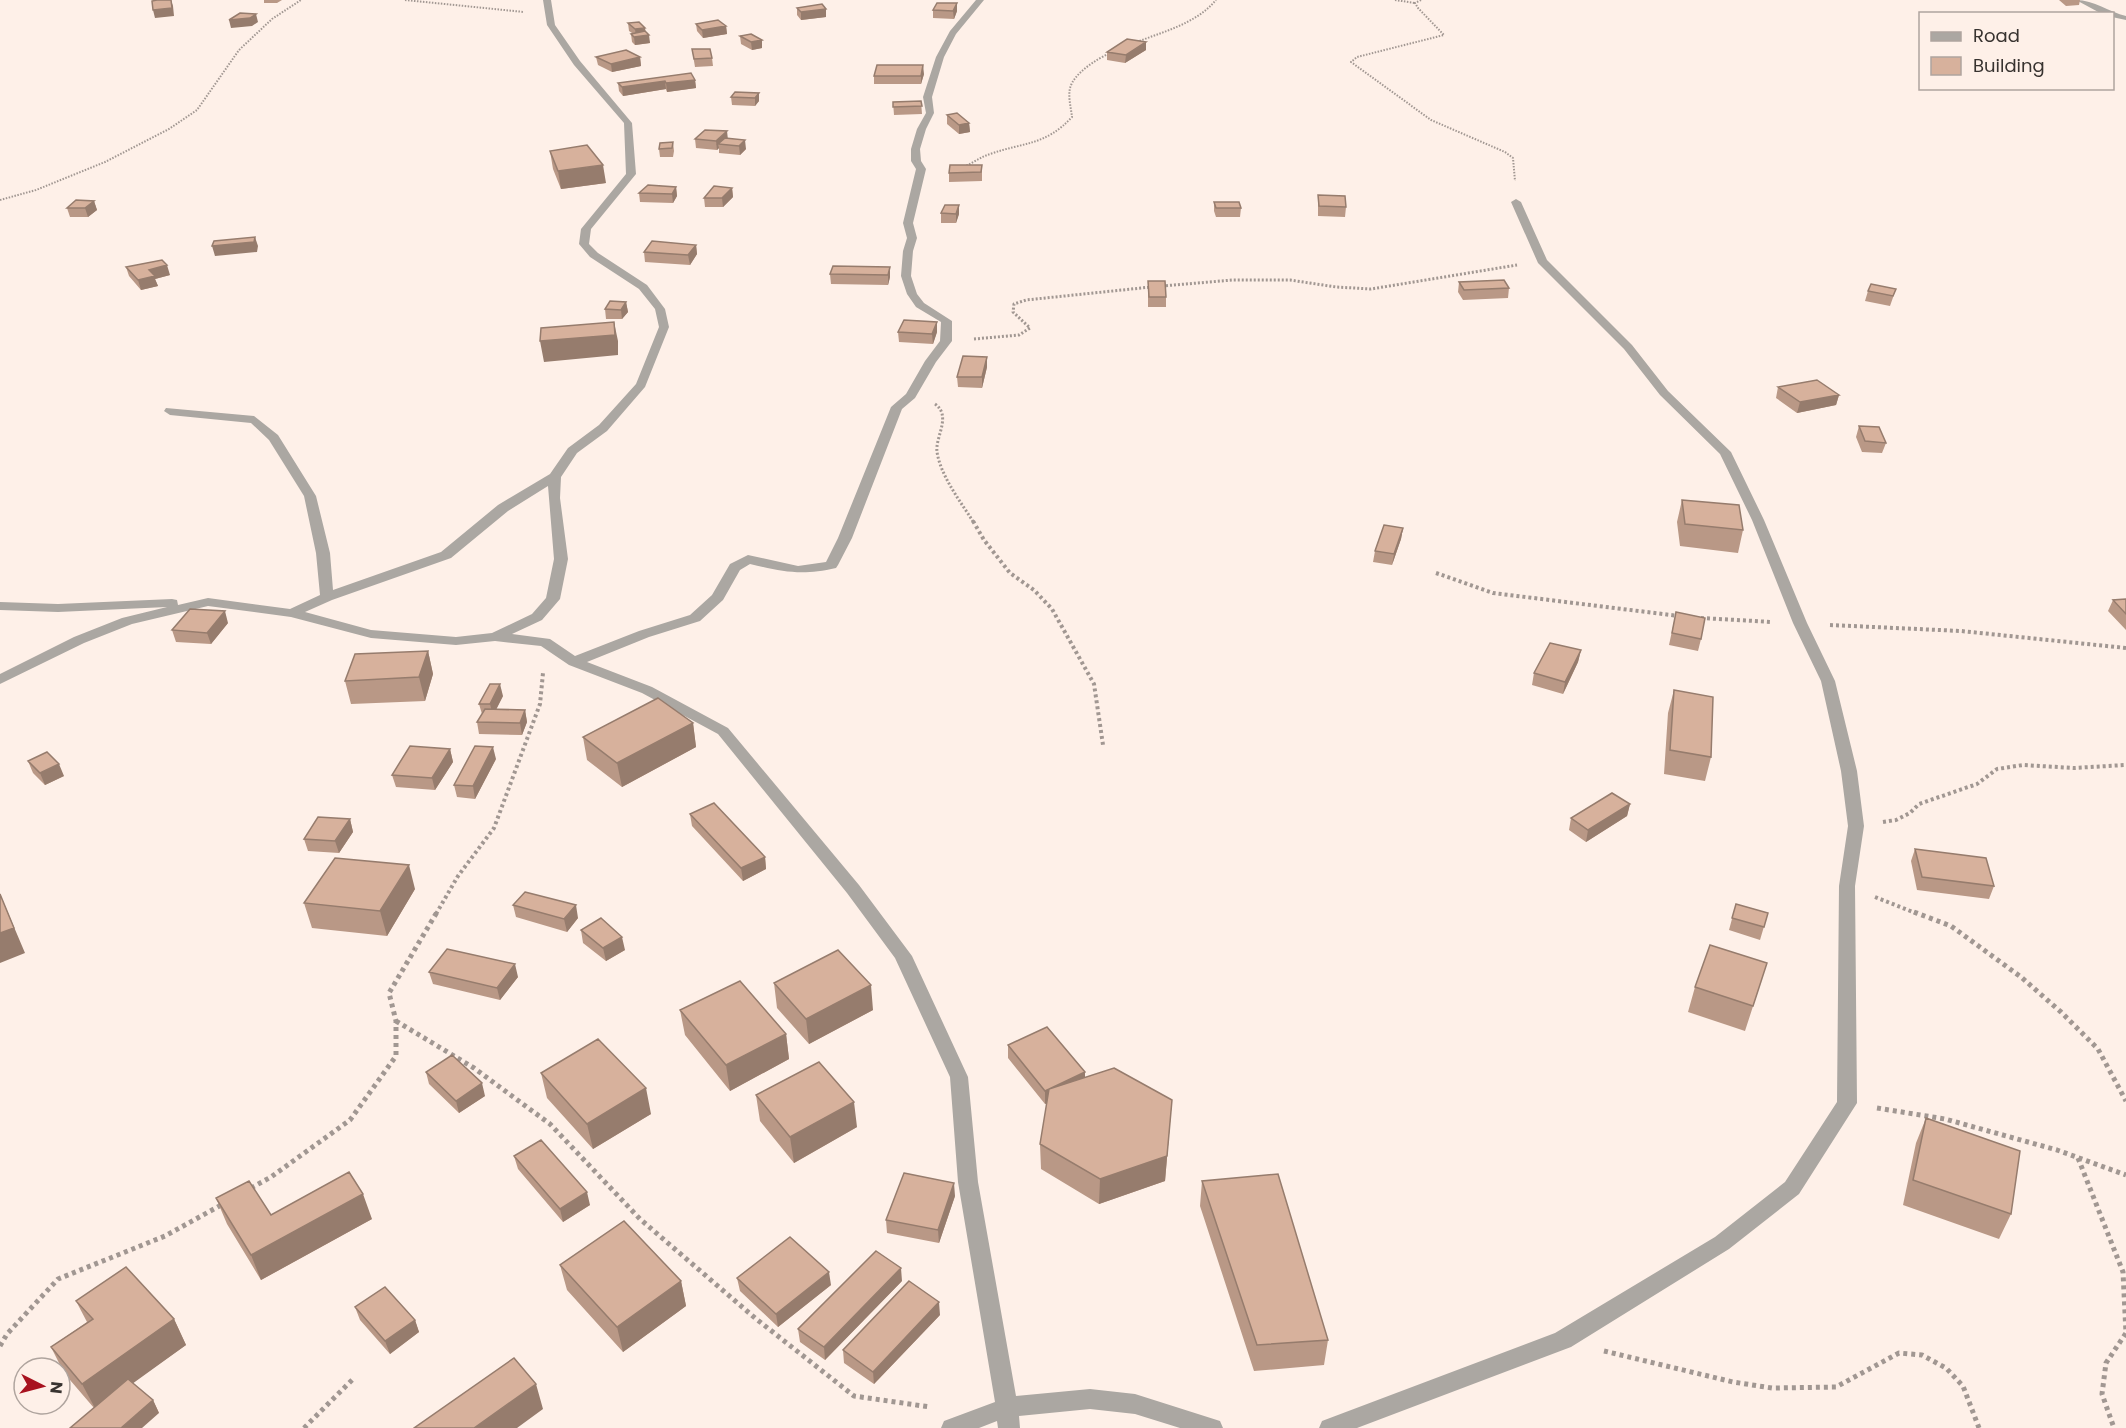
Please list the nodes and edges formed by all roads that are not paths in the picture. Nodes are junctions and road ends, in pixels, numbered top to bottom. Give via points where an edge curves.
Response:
1 (547, 0) edge
2 (980, 0) edge
3 (2080, 0) edge
4 (2107, 12) edge
5 (1516, 202) road end
6 (170, 411) dead end
7 (555, 477) junction
8 (327, 597) junction
9 (208, 602) junction
10 (0, 606) edge
11 (292, 614) junction
12 (495, 637) junction
13 (574, 662) junction
14 (0, 680) edge
15 (1008, 1417) edge
16 (952, 1428) edge
17 (1212, 1428) edge
18 (1330, 1428) edge

1 - 7 street via 551,25 628,123 631,174 586,229 584,244 643,287 660,309 664,327 641,385 603,428 572,452
2 - 13 street via 940,54 926,98 930,113 916,149 915,161 921,169 908,223 912,238 906,276 920,305 948,321 946,341 911,396 897,407 831,565 793,571 748,559 735,567 718,597 695,618
3 - 4 street
5 - 18 street via 1542,261 1628,347 1664,393 1725,452 1828,681 1849,771 1856,826 1847,886 1846,1103 1792,1188 1722,1243 1563,1340
6 - 8 street via 254,420 274,438 310,496 323,553
7 - 8 street via 503,508 446,555
7 - 12 street via 561,560 553,599 537,617
8 - 11 street
9 - 10 street via 58,608
9 - 11 street
9 - 14 street via 127,621
11 - 12 street via 371,634 456,641
12 - 13 street via 545,642
13 - 15 street via 647,690 723,731 903,956 959,1077 968,1182
15 - 16 street
15 - 17 street via 1090,1399 1135,1404

